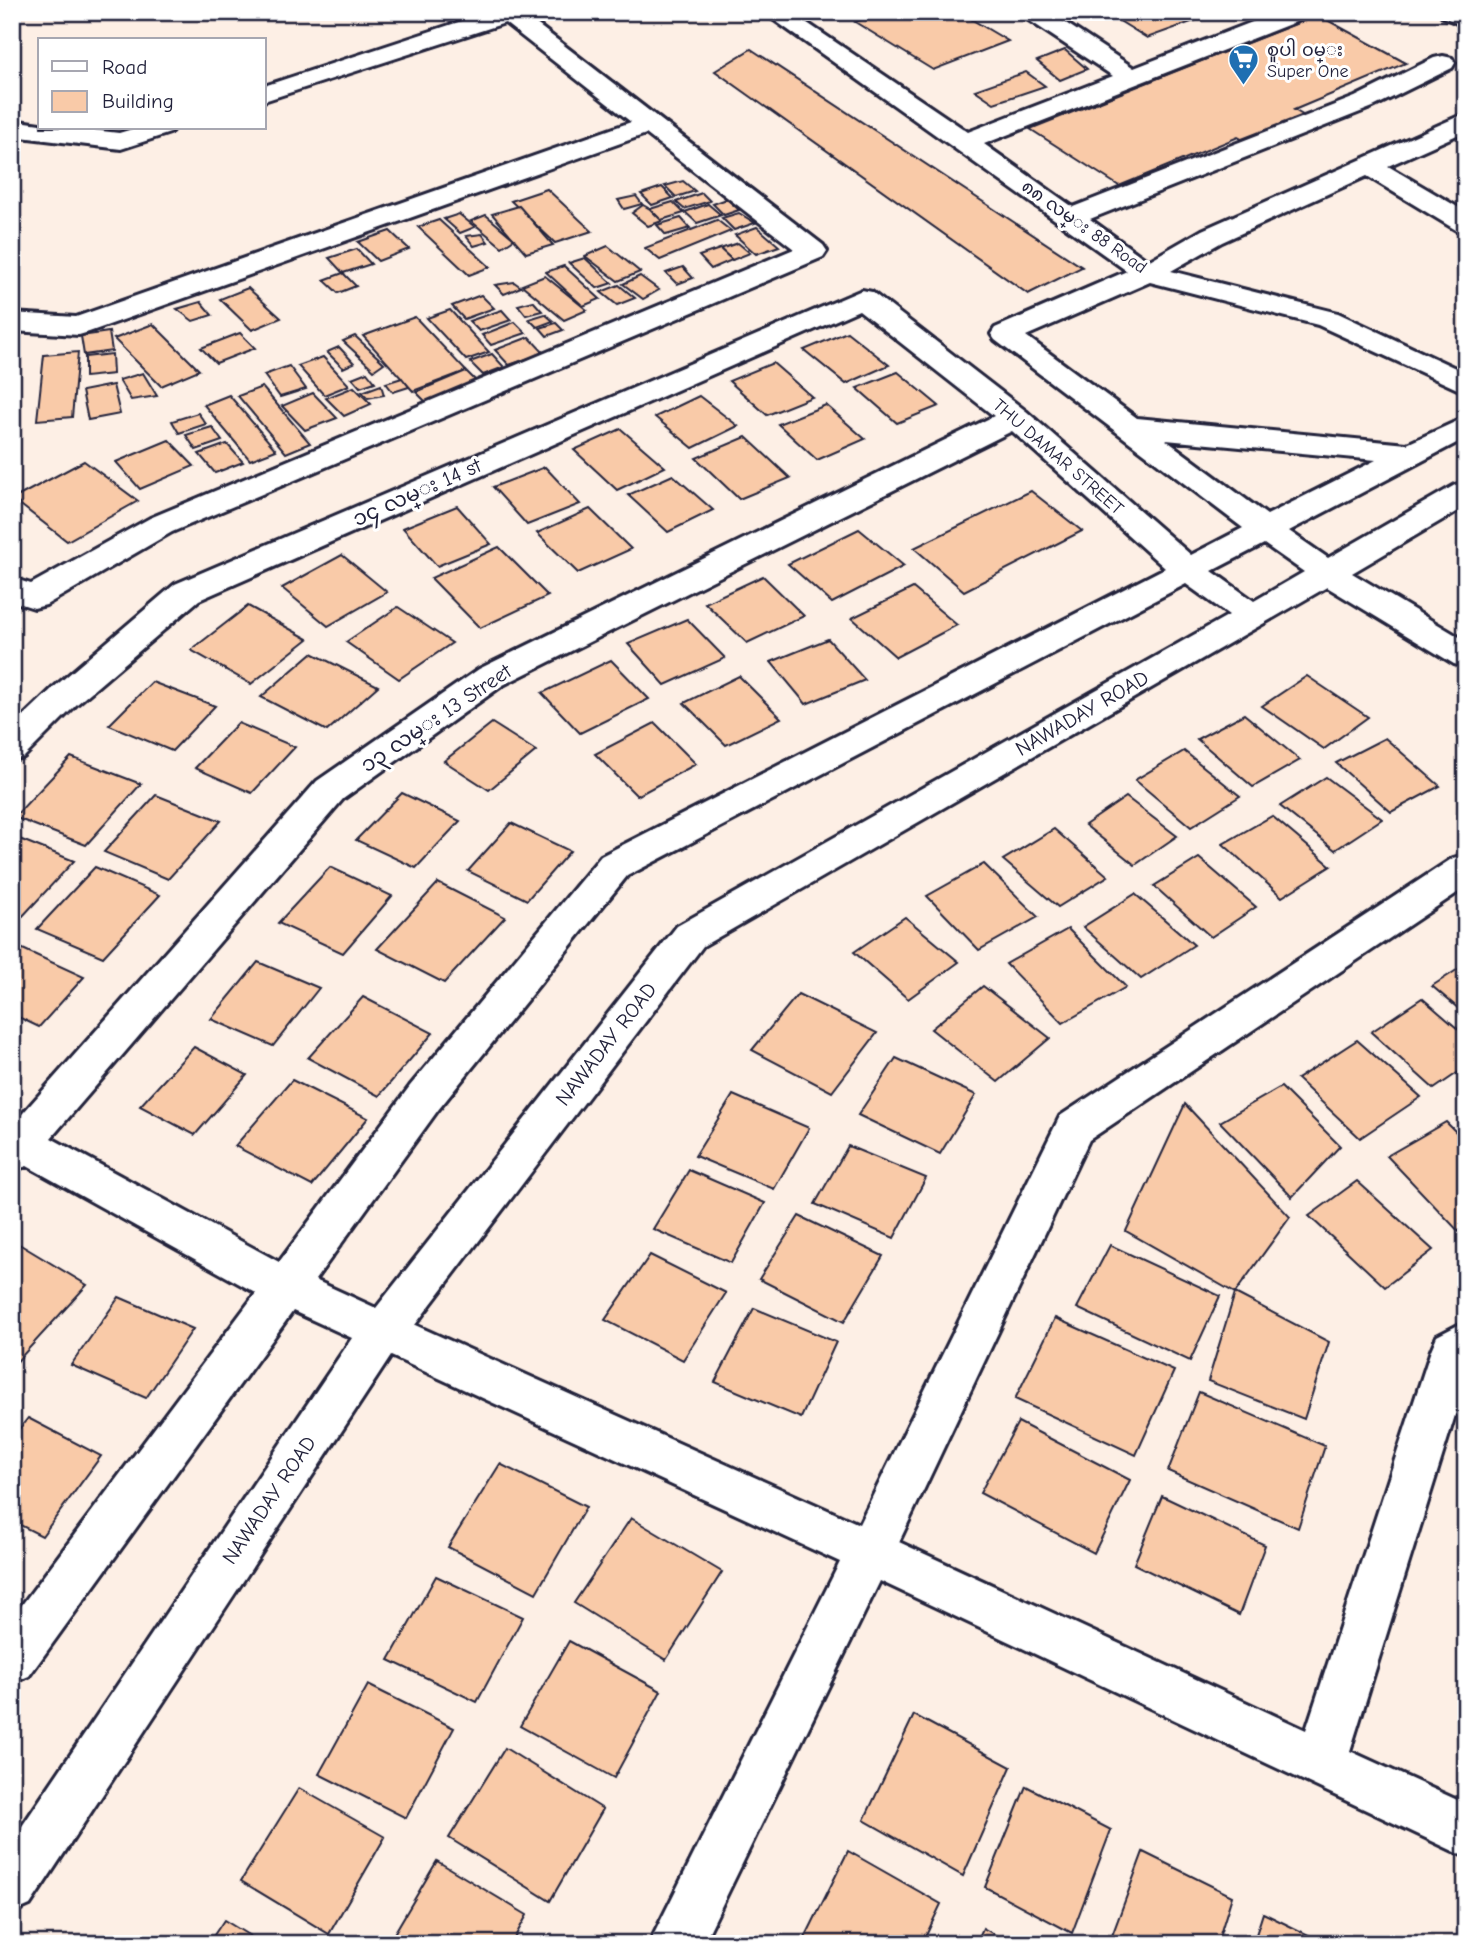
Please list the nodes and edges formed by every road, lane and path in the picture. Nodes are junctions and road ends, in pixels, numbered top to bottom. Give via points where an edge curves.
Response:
1 (1032, 12) edge
2 (1300, 12) edge
3 (1451, 12) edge
4 (507, 13) edge
5 (783, 14) edge
6 (1466, 20) edge
7 (1443, 63) dead end
8 (1132, 77) junction
9 (266, 93) edge
10 (1466, 121) edge
11 (649, 124) junction
12 (12, 128) edge
13 (155, 130) edge
14 (965, 142) junction
15 (1369, 166) junction
16 (1070, 218) junction
17 (1466, 224) edge
18 (1147, 273) junction
19 (862, 298) joint
20 (12, 322) edge
21 (1466, 384) edge
22 (1014, 418) junction
23 (1466, 426) edge
24 (1129, 427) junction
25 (1412, 454) junction
26 (1466, 492) edge
27 (1266, 530) junction
28 (1188, 570) junction
29 (1326, 572) junction
30 (12, 589) edge
31 (1253, 616) junction
32 (1466, 656) edge
33 (12, 748) edge
34 (1466, 868) edge
35 (16, 1144) edge
36 (285, 1287) junction
37 (384, 1332) junction
38 (1461, 1349) edge
39 (870, 1552) junction
40 (12, 1659) edge
41 (1321, 1763) junction
42 (1466, 1830) edge
43 (12, 1887) edge
44 (675, 1944) edge

1 - 8 street
2 - 8 street
3 - 6 street
4 - 9 street
4 - 11 street
5 - 14 street, ၈၈ လမ္း 88 Road
7 - 16 street via 1364,102
8 - 14 street
10 - 15 street
11 - 20 street via 79,326
11 - 30 street via 813,251 161,525 34,597
12 - 13 street via 121,141
14 - 16 street, ၈၈ လမ္း 88 Road
15 - 17 street
15 - 18 street via 1212,236
16 - 18 street, ၈၈ လမ္း 88 Road
18 - 21 street, ၈၈ လမ္း 88 Road via 1328,319
18 - 24 street via 1004,334
19 - 22 street, THU DAMAR STREET
19 - 33 street, ၁၄ လမ္း 14 st via 187,592 65,696
22 - 28 street, THU DAMAR STREET
22 - 35 street, ၁၃ လမ္း 13 Street via 491,677 330,790
23 - 25 street
24 - 25 street
24 - 27 street
25 - 27 street
26 - 29 street, NAWADAY ROAD
27 - 28 street
27 - 29 street
28 - 31 street, THU DAMAR STREET
28 - 36 street via 614,866 424,1098
29 - 31 street, NAWADAY ROAD
29 - 32 street
31 - 37 street, NAWADAY ROAD via 690,936
34 - 39 street via 1074,1128
35 - 36 street
36 - 37 street
36 - 40 street
37 - 39 street
37 - 43 street, NAWADAY ROAD
38 - 41 street
39 - 41 street
39 - 44 street
41 - 42 street

